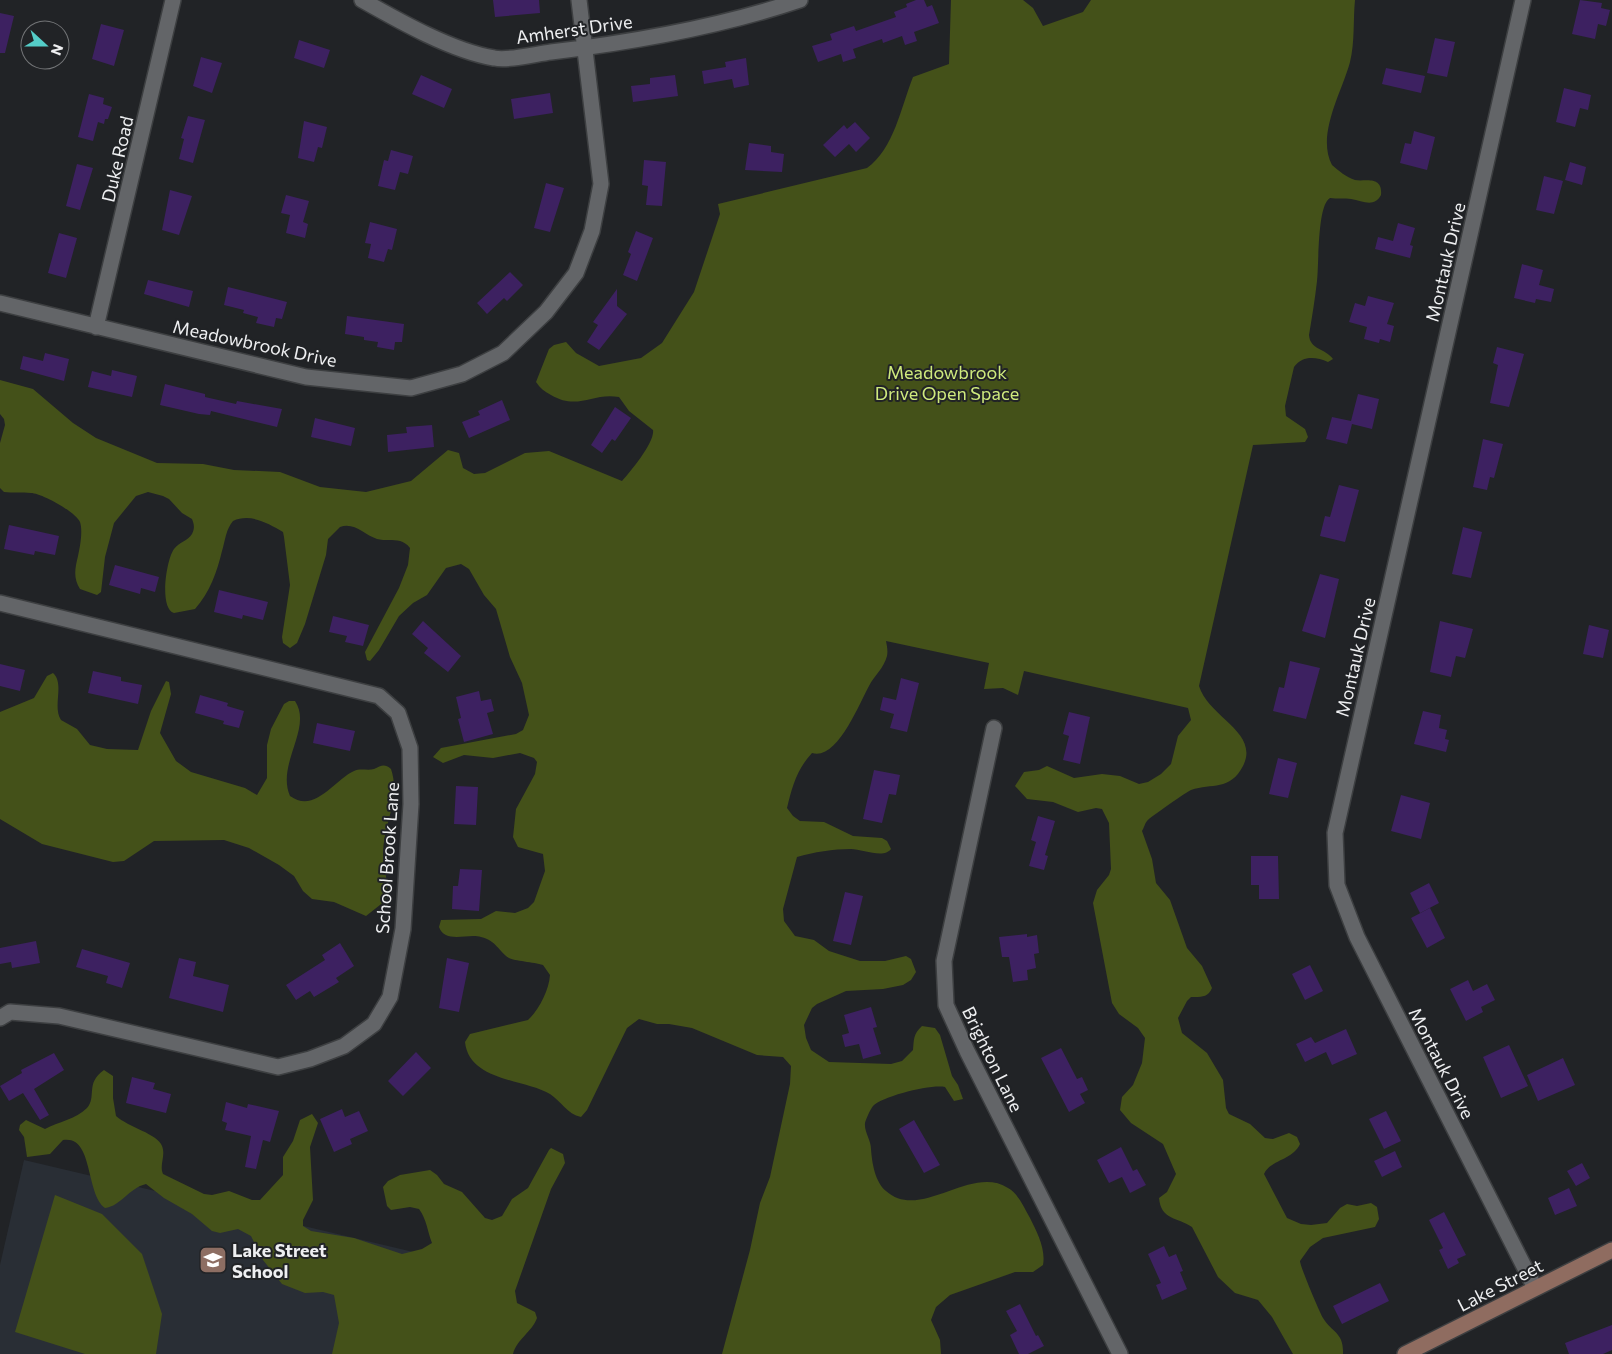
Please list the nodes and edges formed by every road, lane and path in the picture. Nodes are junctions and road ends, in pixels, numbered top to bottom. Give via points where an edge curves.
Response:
1 (173, 0) edge
2 (362, 0) edge
3 (579, 0) edge
4 (800, 0) edge
5 (1522, 0) edge
6 (586, 48) junction
7 (0, 303) edge
8 (96, 327) junction
9 (0, 604) edge
10 (994, 728) dead end
11 (0, 1018) edge
12 (1612, 1250) edge
13 (1536, 1288) junction
14 (1120, 1354) edge
15 (1405, 1354) edge

1 - 8 street, Duke Road
2 - 6 street, Amherst Drive via 460,49 496,59
3 - 6 street, Meadowbrook Drive
4 - 6 street, Amherst Drive via 714,26
5 - 13 street, Montauk Drive via 1335,833 1337,885 1357,938
6 - 8 street, Meadowbrook Drive via 601,184 592,231 576,274 546,312 503,353 462,374 411,388 306,377
7 - 8 street, Meadowbrook Drive
9 - 11 street, School Brook Lane via 379,696 398,713 410,748 411,804 403,929 390,997 374,1024 344,1046 310,1060 278,1067 59,1016 10,1012
10 - 14 street, Brighton Lane via 944,961 946,1005
12 - 13 street, Lake Street
13 - 15 street, Lake Street

